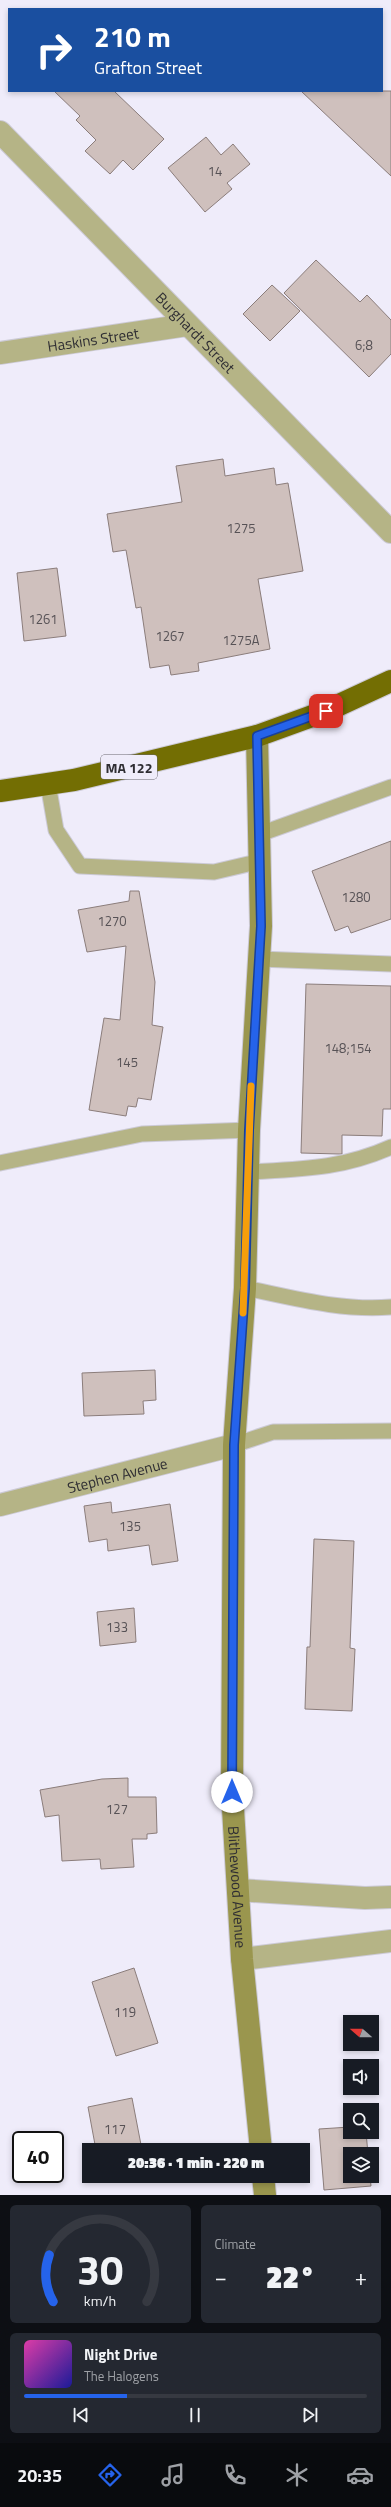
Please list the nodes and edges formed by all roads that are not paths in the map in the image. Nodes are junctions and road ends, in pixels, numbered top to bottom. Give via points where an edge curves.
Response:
1 (0, 132) edge
2 (187, 325) junction
3 (0, 353) edge
4 (391, 532) edge
5 (391, 681) edge
6 (257, 736) junction
7 (48, 784) junction
8 (391, 786) edge
9 (0, 791) edge
10 (260, 834) junction
11 (261, 861) junction
12 (259, 958) junction
13 (391, 964) edge
14 (249, 1130) junction
15 (391, 1146) edge
16 (0, 1163) edge
17 (248, 1172) junction
18 (245, 1288) junction
19 (391, 1307) edge
20 (391, 1431) edge
21 (234, 1445) junction
22 (0, 1505) edge
23 (238, 1890) junction
24 (391, 1897) edge
25 (391, 1941) edge
26 (242, 1959) junction
27 (260, 2143) edge
28 (264, 2183) edge
29 (265, 2195) edge

1 - 2 street, Burghardt Street
2 - 3 street, Haskins Street
2 - 4 street, Burghardt Street
5 - 6 highway, MA 122 via 326,711
6 - 7 highway, MA 122
6 - 10 street, Blithewood Avenue
7 - 9 highway, MA 122
7 - 11 lane via 56,830 80,866 214,872
8 - 10 lane
10 - 11 street, Blithewood Avenue
11 - 12 street, Blithewood Avenue
12 - 13 lane
12 - 14 street, Blithewood Avenue
14 - 16 lane via 142,1134
14 - 17 street, Blithewood Avenue
15 - 17 lane via 364,1159 322,1168
17 - 18 street, Blithewood Avenue
18 - 19 lane via 325,1305 365,1309
18 - 21 street, Blithewood Avenue
20 - 21 lane via 273,1432
21 - 22 street, Stephen Avenue
21 - 23 street, Blithewood Avenue via 232,1792
23 - 24 street via 365,1898
23 - 26 street, Blithewood Avenue
25 - 26 street
26 - 27 street, Blithewood Avenue
28 - 29 street

